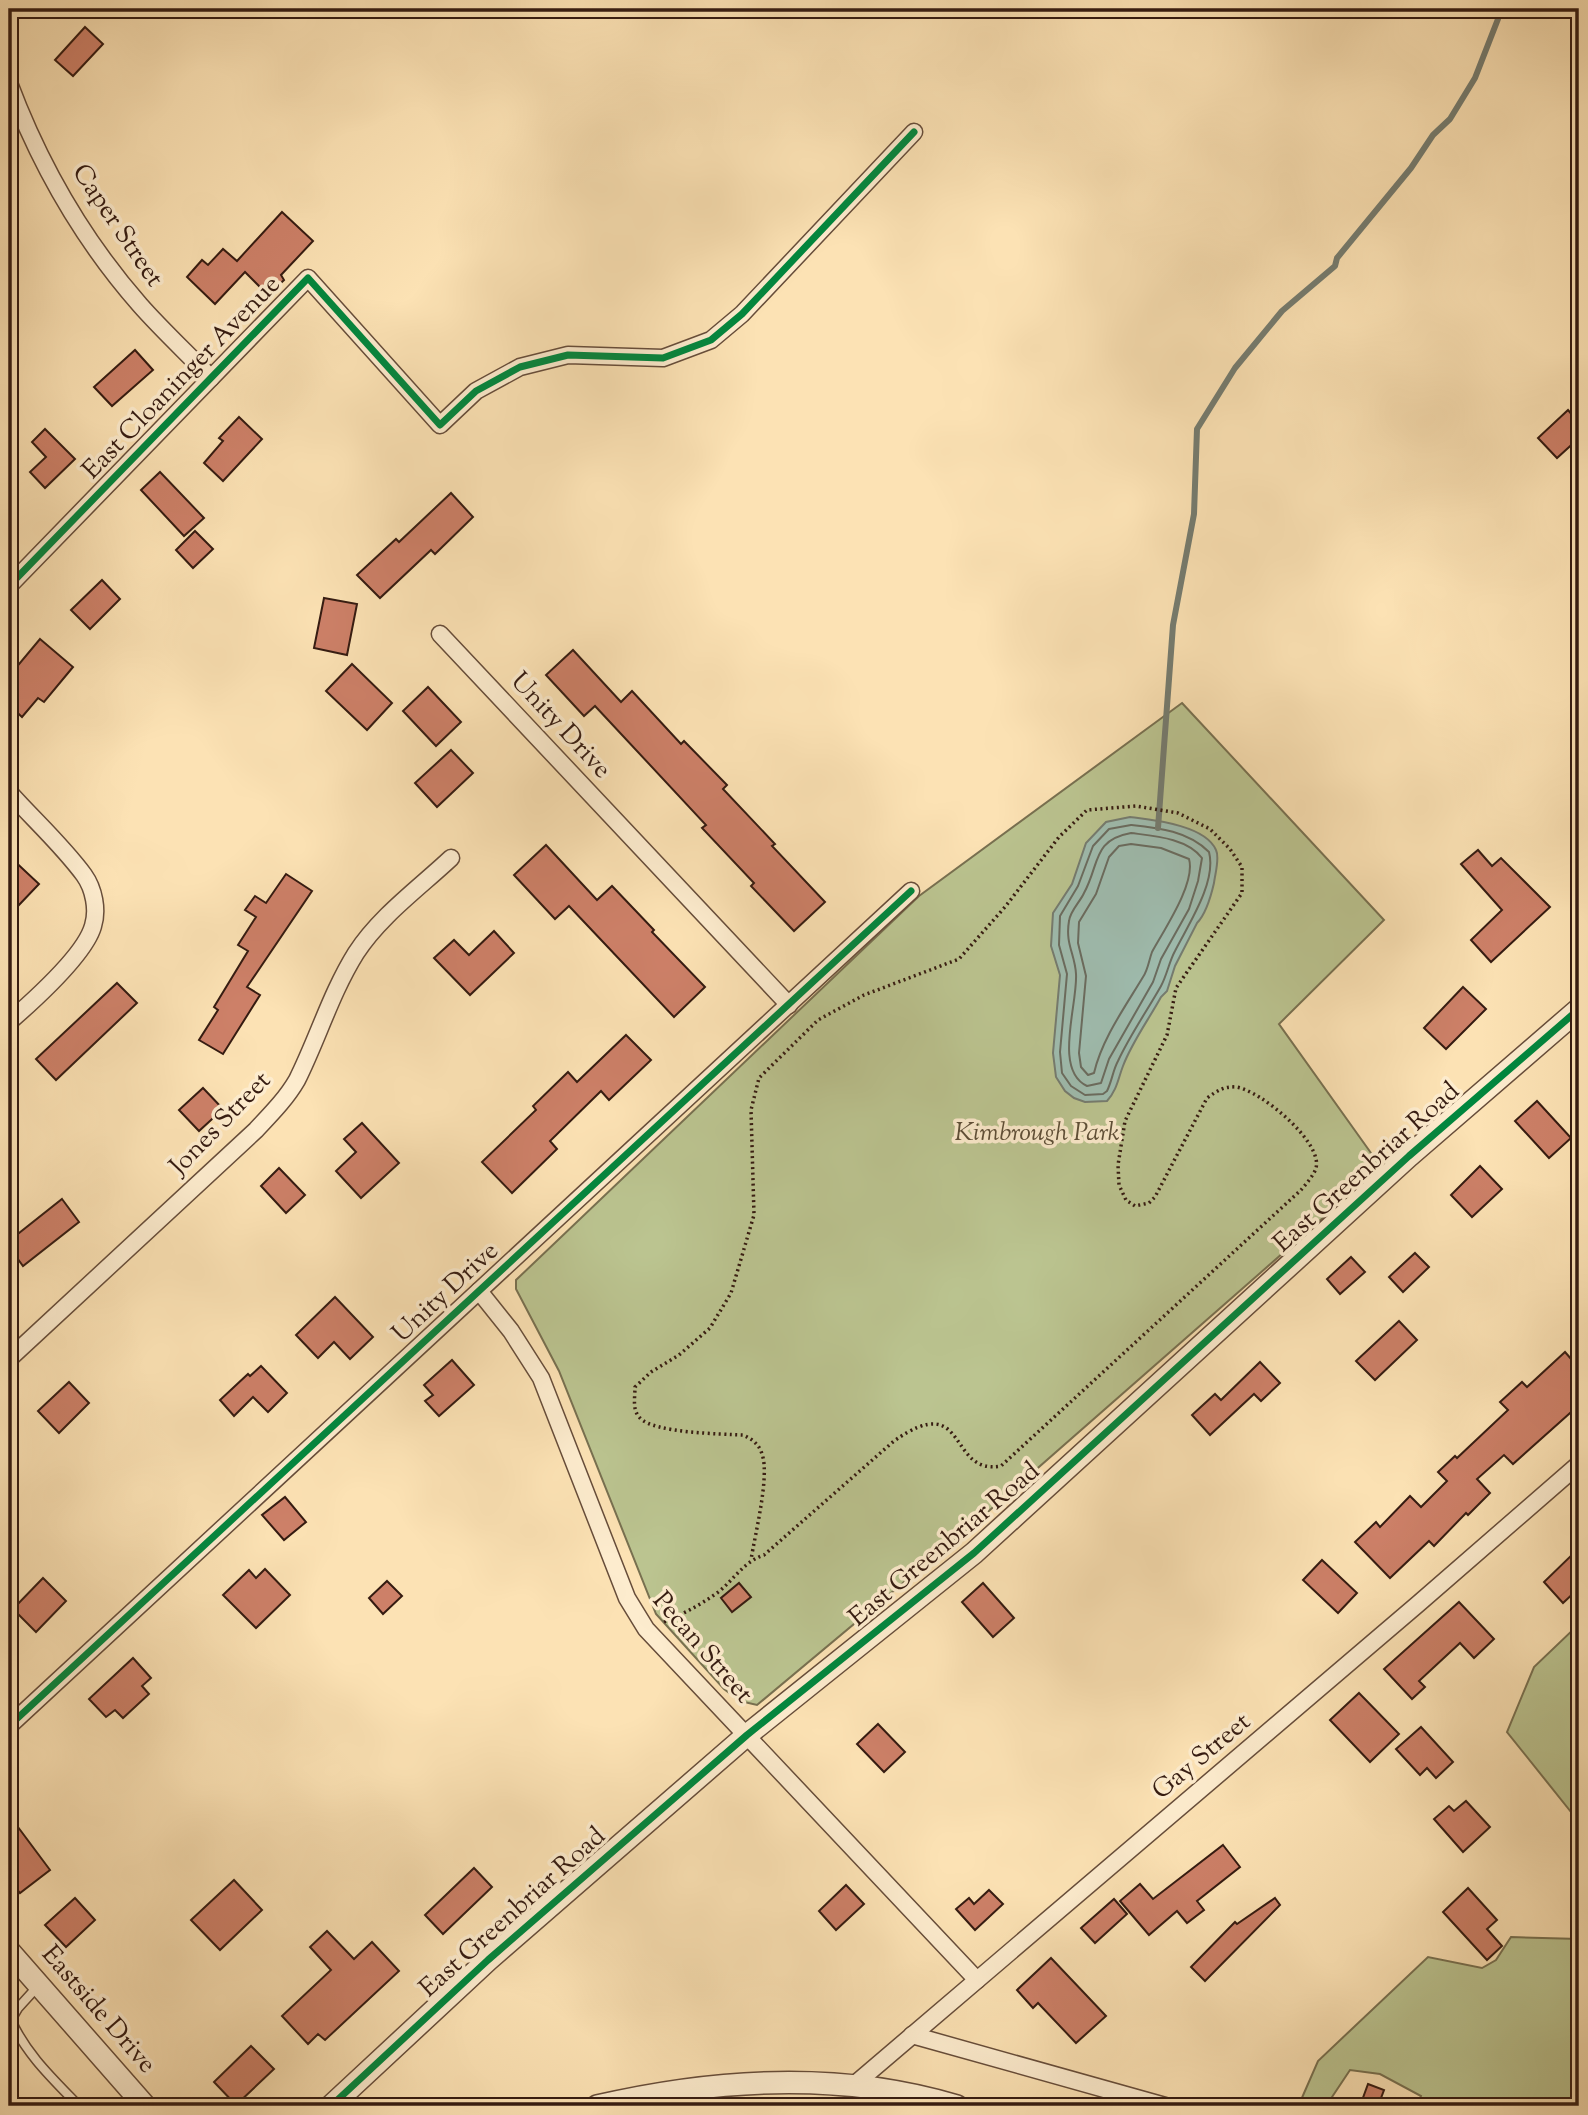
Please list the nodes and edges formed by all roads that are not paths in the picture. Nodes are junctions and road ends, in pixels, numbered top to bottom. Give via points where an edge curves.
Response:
1 (9, 83) edge
2 (914, 132) dead end
3 (211, 378) junction
4 (9, 586) edge
5 (440, 634) dead end
6 (9, 792) edge
7 (451, 859) dead end
8 (911, 891) dead end
9 (789, 1004) junction
10 (1579, 1009) edge
11 (9, 1021) edge
12 (479, 1291) junction
13 (9, 1359) edge
14 (1579, 1464) edge
15 (9, 1726) edge
16 (747, 1735) junction
17 (9, 1951) edge
18 (977, 1980) junction
19 (38, 1986) junction
20 (912, 2035) junction
21 (854, 2085) junction
22 (79, 2106) edge
23 (145, 2106) edge
24 (331, 2106) edge
25 (597, 2106) edge
26 (957, 2106) edge
27 (1165, 2106) edge

1 - 3 street, Caper Street via 27,131 77,222 139,304
2 - 3 street, East Cloaninger Avenue via 742,314 711,340 663,358 568,355 520,367 476,391 440,425 308,278
3 - 4 street, East Cloaninger Avenue
5 - 9 street, Unity Drive
6 - 11 street via 85,877 95,901 93,927 80,949
7 - 13 street, Jones Street via 383,920 358,951 296,1080 279,1105
8 - 9 street, Unity Drive
9 - 12 street, Unity Drive
10 - 16 street, East Greenbriar Road via 1409,1156 974,1553
12 - 15 street, Unity Drive
12 - 16 street, Pecan Street via 541,1378 627,1598 646,1629
14 - 18 street, Gay Street
16 - 18 street, Pecan Street
16 - 24 street, East Greenbriar Road via 488,1961
17 - 19 street, Eastside Drive
18 - 20 street, Gay Street
19 - 22 lane via 11,2020 35,2060
19 - 23 street, Eastside Drive
20 - 21 street, Gay Street
20 - 27 street
21 - 25 street via 752,2083 650,2094
21 - 26 street

